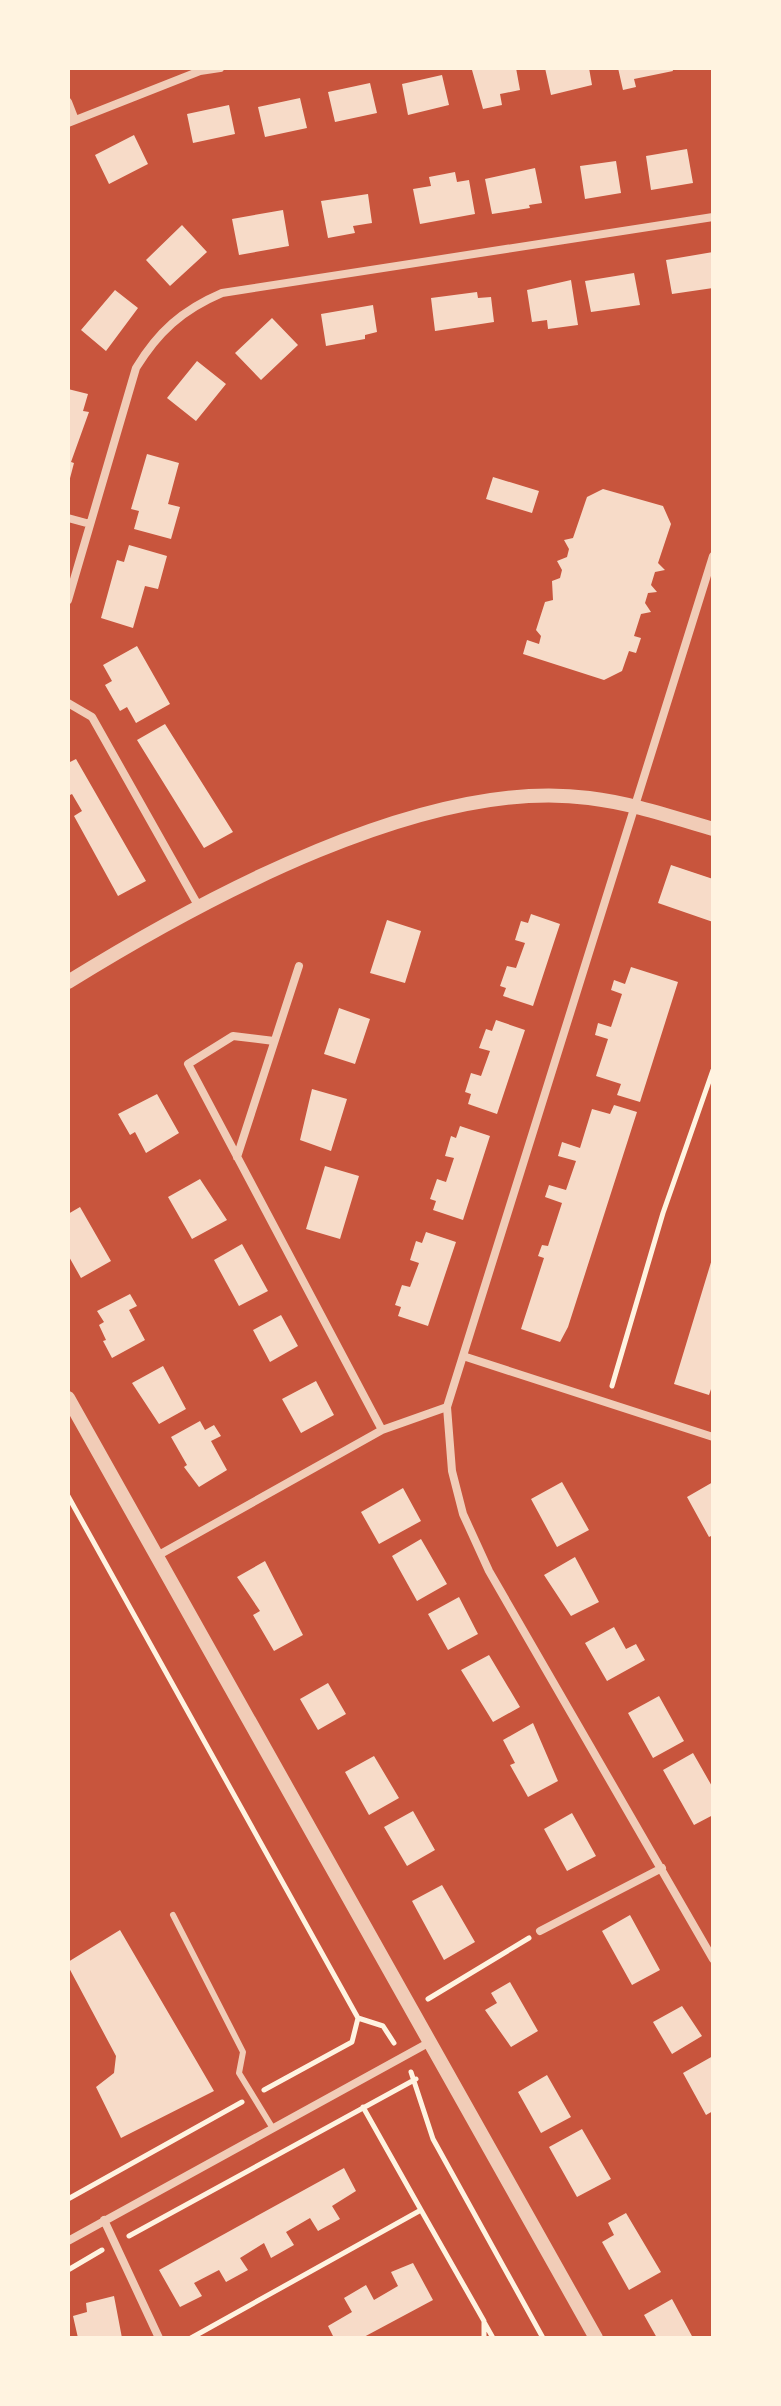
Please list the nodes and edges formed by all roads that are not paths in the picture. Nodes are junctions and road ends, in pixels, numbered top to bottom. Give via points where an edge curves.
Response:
1 (220, 68) edge
2 (68, 102) edge
3 (72, 121) edge
4 (713, 217) edge
5 (68, 518) edge
6 (90, 524) junction
7 (713, 556) edge
8 (68, 600) edge
9 (68, 703) edge
10 (636, 807) junction
11 (713, 829) edge
12 (199, 907) junction
13 (299, 966) dead end
14 (68, 982) edge
15 (274, 1041) junction
16 (237, 1157) junction
17 (463, 1356) junction
18 (68, 1398) edge
19 (447, 1407) junction
20 (382, 1430) junction
21 (713, 1437) edge
22 (157, 1556) junction
23 (662, 1868) junction
24 (173, 1915) dead end
25 (540, 1931) road end
26 (713, 1959) edge
27 (430, 2042) junction
28 (272, 2127) junction
29 (104, 2220) junction
30 (68, 2241) edge
31 (159, 2338) edge
32 (596, 2338) edge

1 - 3 street
2 - 3 street
4 - 6 street via 222,293 194,305 154,339 136,368
5 - 6 street
6 - 8 street
7 - 10 street
9 - 12 street via 92,717
10 - 11 street
10 - 12 street via 587,797 463,803 326,848
10 - 17 street
12 - 14 street
13 - 15 street
15 - 16 street
15 - 16 street via 233,1036 188,1064
16 - 20 street
17 - 19 street
17 - 21 street
18 - 22 street
19 - 20 street
19 - 23 street via 452,1471 463,1514 483,1557
20 - 22 street
22 - 27 street
23 - 25 street
23 - 26 street
24 - 28 lane via 243,2052 239,2073
27 - 28 street
27 - 32 street
28 - 29 street
29 - 30 street
29 - 31 street

